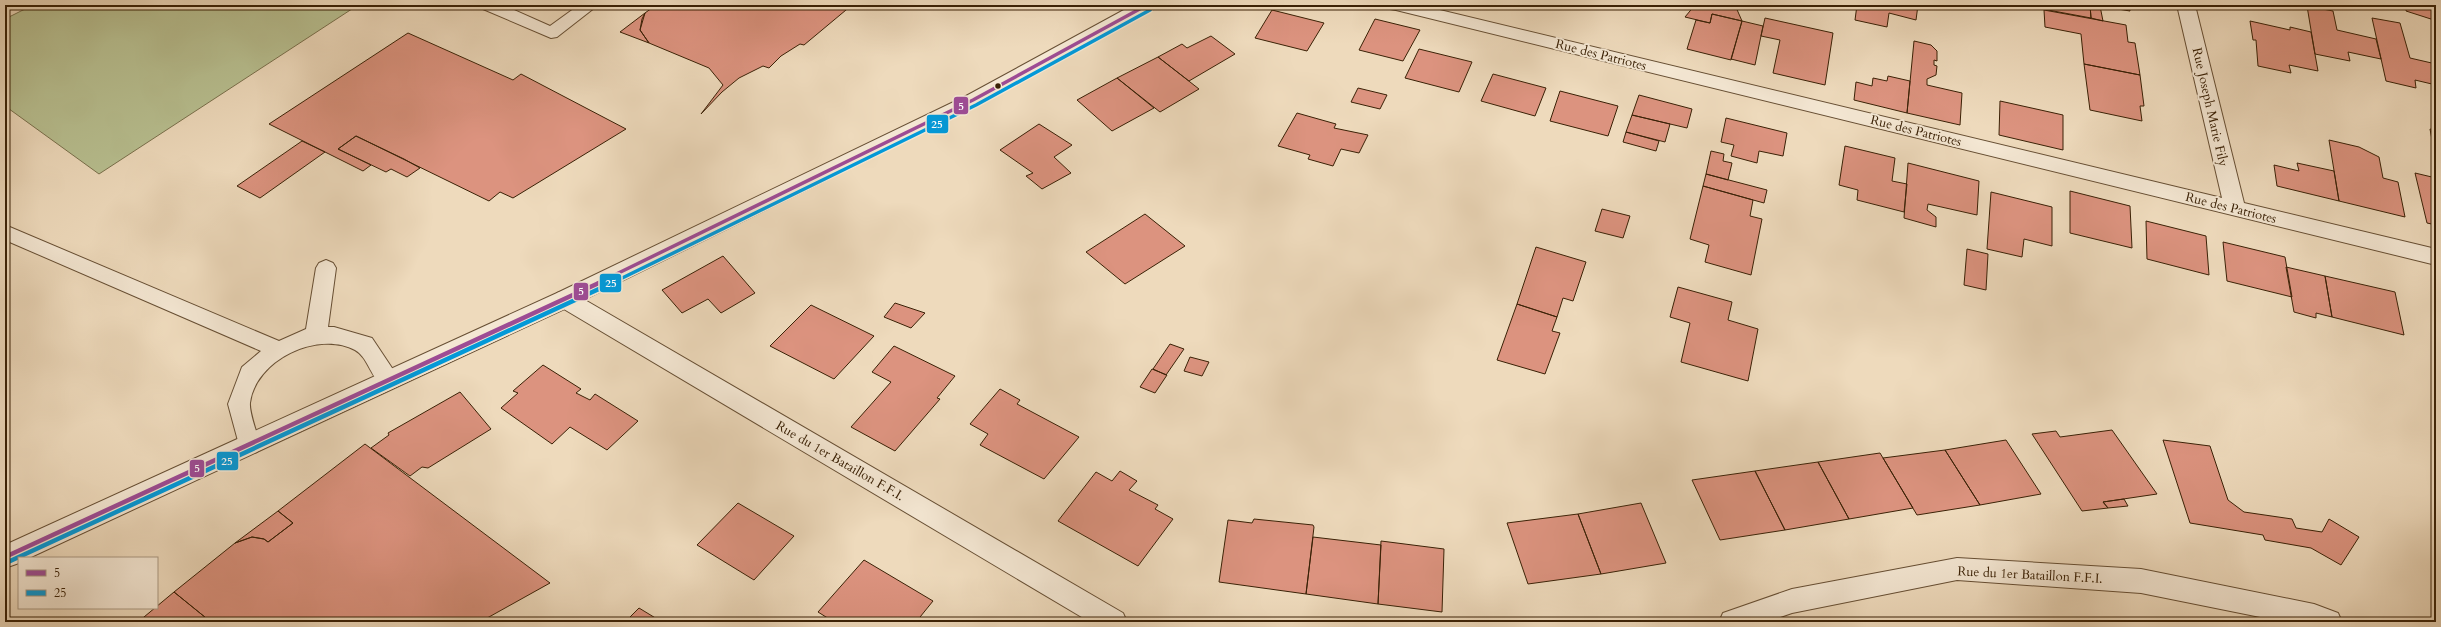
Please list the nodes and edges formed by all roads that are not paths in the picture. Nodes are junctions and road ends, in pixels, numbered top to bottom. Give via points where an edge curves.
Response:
1 (488, 5) edge
2 (590, 5) edge
3 (1147, 5) edge
4 (1396, 5) edge
5 (2186, 5) edge
6 (2235, 209) junction
7 (5, 232) edge
8 (2436, 257) edge
9 (326, 268) dead end
10 (566, 299) junction
11 (316, 336) junction
12 (280, 350) junction
13 (389, 380) junction
14 (248, 445) junction
15 (5, 557) edge
16 (1114, 622) edge
17 (1732, 622) edge
18 (2329, 622) edge

1 - 2 lane via 551,32
3 - 10 street via 973,100
4 - 6 street, Rue des Patriotes
5 - 6 street, Rue Joseph Marie Fily
6 - 8 street, Rue des Patriotes
7 - 12 lane
9 - 11 lane
10 - 13 street
10 - 16 street, Rue du 1er Bataillon F.F.I.
11 - 12 lane via 307,337
11 - 13 lane via 334,335 364,344
12 - 14 lane via 250,373 239,404
13 - 14 street
14 - 15 street
17 - 18 street, Rue du 1er Bataillon F.F.I. via 1792,601 1957,569 2141,581 2314,616

